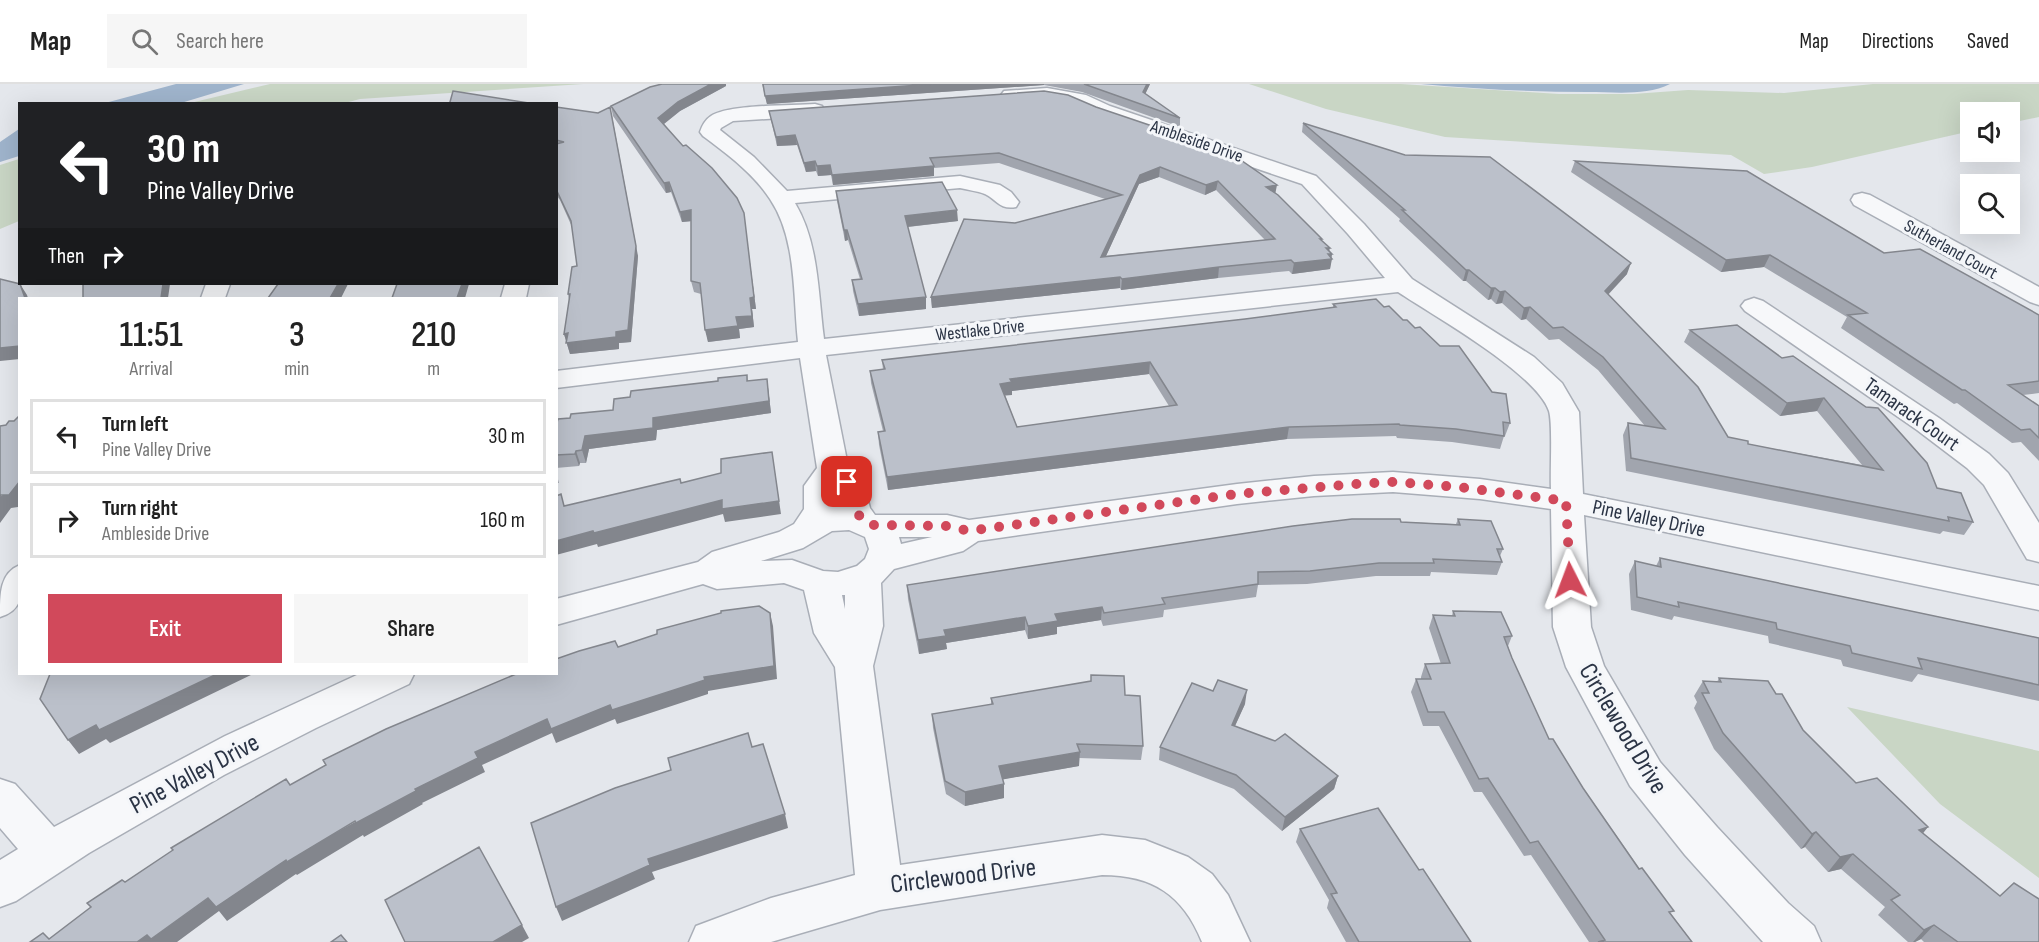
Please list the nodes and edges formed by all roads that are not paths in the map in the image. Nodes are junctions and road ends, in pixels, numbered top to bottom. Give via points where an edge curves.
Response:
1 (989, 97) edge
2 (838, 108) edge
3 (781, 198) junction
4 (1862, 200) dead end
5 (1008, 202) dead end
6 (1403, 284) junction
7 (2039, 297) edge
8 (1754, 306) dead end
9 (812, 348) junction
10 (558, 380) edge
11 (833, 469) junction
12 (1566, 501) junction
13 (867, 524) junction
14 (969, 531) junction
15 (2039, 551) edge
16 (803, 555) junction
17 (872, 569) junction
18 (18, 580) edge
19 (2039, 598) edge
20 (0, 604) edge
21 (558, 611) edge
22 (854, 666) junction
23 (393, 675) edge
24 (0, 797) edge
25 (48, 852) junction
26 (0, 886) edge
27 (880, 889) junction
28 (713, 942) edge
29 (1226, 942) edge
30 (1797, 942) edge

1 - 6 street, Ambleside Drive via 1063,93 1309,180
2 - 3 street via 732,115 711,125 710,132 750,164
3 - 5 street via 960,182 993,189
3 - 9 street via 794,226 806,282
4 - 7 street, Sutherland Court
6 - 9 street, Westlake Drive
6 - 12 street, Ambleside Drive via 1524,363 1552,389 1564,412
8 - 15 street, Tamarack Court via 1978,461 1997,480
9 - 10 street, Westlake Drive
9 - 11 street
11 - 13 street via 847,482 854,508
11 - 16 street via 820,486 820,510
12 - 14 street, Pine Valley Drive via 1393,482 1237,494
12 - 19 street, Pine Valley Drive
12 - 30 street, Circlewood Drive via 1572,627 1584,667 1645,774 1724,867
13 - 14 street, Pine Valley Drive via 948,526
13 - 16 street, Pine Valley Drive via 836,519 817,524
13 - 17 street via 883,539 886,549
14 - 17 street, Pine Valley Drive via 951,543
16 - 17 street, Pine Valley Drive via 839,584
16 - 21 street, Pine Valley Drive via 717,577 709,572
16 - 22 street, Circlewood Drive via 824,592 832,633
17 - 22 street, Circlewood Drive
18 - 20 street
22 - 27 street, Circlewood Drive
23 - 25 street, Pine Valley Drive via 203,766
24 - 25 street
25 - 26 street, Pine Valley Drive
27 - 28 street via 771,920
27 - 29 street, Circlewood Drive via 1102,855 1140,856 1166,867 1194,886

